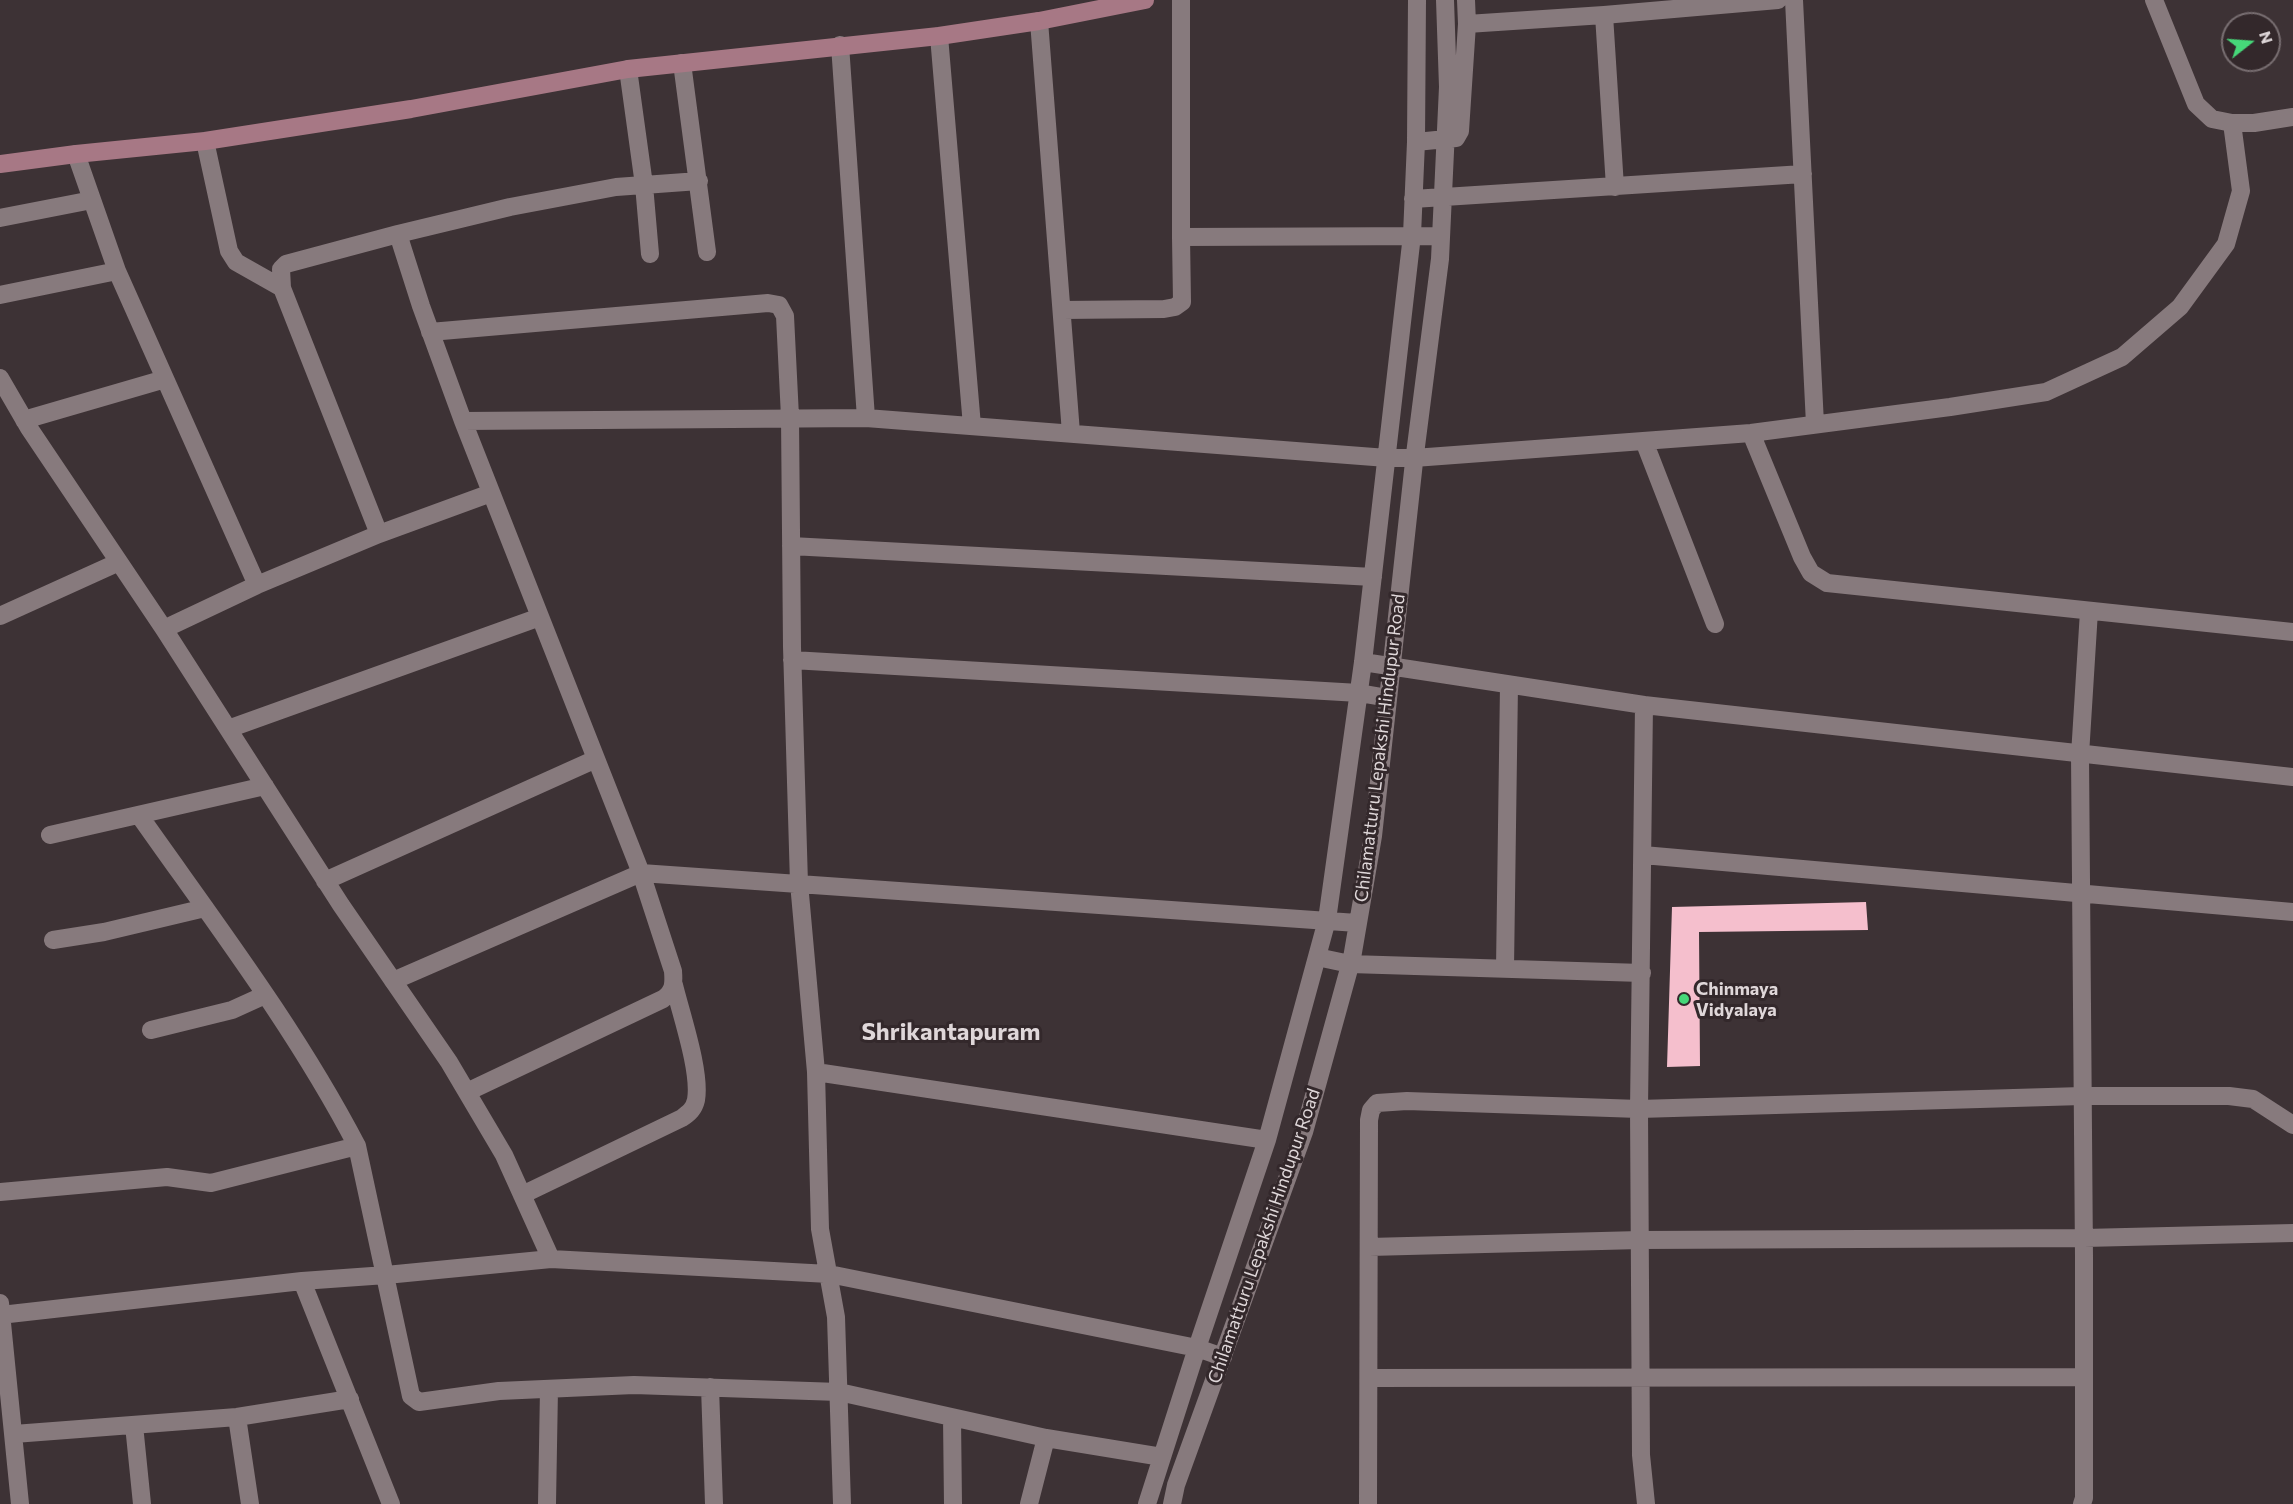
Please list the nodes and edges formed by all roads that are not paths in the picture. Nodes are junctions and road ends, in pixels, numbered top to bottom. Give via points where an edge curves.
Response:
1 (1145, 0) edge
2 (1181, 0) edge
3 (1417, 0) edge
4 (1445, 0) edge
5 (1466, 0) edge
6 (1778, 0) edge
7 (1794, 0) edge
8 (2154, 0) edge
9 (1604, 15) junction
10 (1040, 21) junction
11 (1467, 24) junction
12 (939, 36) junction
13 (840, 45) junction
14 (681, 63) junction
15 (628, 69) junction
16 (2293, 117) edge
17 (2232, 123) junction
18 (1446, 140) junction
19 (205, 141) junction
20 (1416, 142) junction
21 (76, 154) junction
22 (0, 164) edge
23 (1803, 174) junction
24 (699, 181) junction
25 (644, 185) junction
26 (1615, 187) junction
27 (1442, 198) junction
28 (92, 200) junction
29 (1413, 200) junction
30 (0, 218) edge
31 (398, 234) junction
32 (1412, 236) junction
33 (1441, 236) junction
34 (1181, 237) junction
35 (707, 252) dead end
36 (650, 255) dead end
37 (117, 271) junction
38 (282, 288) junction
39 (0, 295) edge
40 (1062, 310) junction
41 (430, 332) junction
42 (0, 378) edge
43 (165, 379) junction
44 (790, 417) junction
45 (866, 418) junction
46 (24, 420) junction
47 (463, 421) junction
48 (1815, 424) junction
49 (972, 426) junction
50 (1071, 433) junction
51 (1750, 433) junction
52 (1644, 441) junction
53 (1387, 458) junction
54 (1414, 458) junction
55 (491, 493) junction
56 (379, 534) junction
57 (791, 546) junction
58 (119, 562) junction
59 (1373, 577) junction
60 (257, 585) junction
61 (2089, 611) junction
62 (0, 616) edge
63 (540, 617) junction
64 (1715, 624) dead end
65 (164, 629) junction
66 (2293, 632) edge
67 (792, 660) junction
68 (1363, 662) junction
69 (1391, 668) junction
70 (1509, 685) junction
71 (1359, 693) junction
72 (1388, 698) junction
73 (1644, 705) junction
74 (228, 729) junction
75 (2080, 755) junction
76 (596, 759) junction
77 (2293, 777) edge
78 (265, 786) junction
79 (139, 815) junction
80 (50, 835) dead end
81 (1643, 855) junction
82 (641, 873) junction
83 (325, 881) junction
84 (799, 883) junction
85 (2081, 892) junction
86 (205, 908) junction
87 (2293, 912) edge
88 (1327, 920) junction
89 (1358, 923) junction
90 (53, 940) dead end
91 (1317, 957) junction
92 (1350, 964) junction
93 (1505, 968) junction
94 (1641, 973) junction
95 (393, 981) junction
96 (674, 985) junction
97 (265, 995) junction
98 (151, 1030) dead end
99 (816, 1072) junction
100 (467, 1092) junction
101 (2082, 1096) junction
102 (1639, 1109) junction
103 (2293, 1125) edge
104 (1267, 1140) junction
105 (357, 1146) junction
106 (0, 1192) edge
107 (522, 1195) junction
108 (2293, 1233) edge
109 (2084, 1238) junction
110 (1640, 1240) junction
111 (1369, 1247) junction
112 (550, 1259) junction
113 (829, 1274) junction
114 (386, 1275) junction
115 (302, 1281) junction
116 (0, 1311) edge
117 (1197, 1348) junction
118 (1223, 1357) junction
119 (2084, 1377) junction
120 (1369, 1378) junction
121 (1641, 1378) junction
122 (710, 1388) junction
123 (549, 1389) junction
124 (838, 1392) junction
125 (350, 1399) junction
126 (237, 1417) junction
127 (952, 1418) junction
128 (134, 1425) junction
129 (14, 1434) junction
130 (1047, 1438) junction
131 (1162, 1457) junction
132 (20, 1504) edge
133 (142, 1504) edge
134 (250, 1504) edge
135 (391, 1504) edge
136 (547, 1504) edge
137 (714, 1504) edge
138 (842, 1504) edge
139 (953, 1504) edge
140 (1029, 1504) edge
141 (1147, 1504) edge
142 (1172, 1504) edge
143 (1368, 1504) edge
144 (1646, 1504) edge
145 (2082, 1504) edge

1 - 10 main road
2 - 34 street
3 - 20 street, Chilamatturu Lepakshi Hindupur Road
4 - 18 street, Chilamatturu Lepakshi Hindupur Road
5 - 11 street
6 - 9 street
7 - 23 street
8 - 17 street via 2196,104 2212,119
9 - 11 street
9 - 26 street
10 - 12 main road
10 - 40 street
11 - 18 street via 1461,131 1456,138
12 - 13 main road
12 - 49 street
13 - 14 main road
13 - 45 street
14 - 15 main road
14 - 24 street
15 - 19 main road via 411,110
15 - 25 street
16 - 17 street
17 - 48 street via 2241,191 2226,244 2180,307 2122,357 2046,392
18 - 20 street
18 - 27 street, Chilamatturu Lepakshi Hindupur Road
19 - 21 main road
19 - 38 street via 229,251 236,262
20 - 29 street, Chilamatturu Lepakshi Hindupur Road
21 - 22 main road
21 - 28 street
23 - 26 street
23 - 48 street
24 - 25 street
24 - 35 street
25 - 31 street via 510,207
25 - 36 street
26 - 27 street
27 - 29 street
27 - 33 street, Chilamatturu Lepakshi Hindupur Road
28 - 30 street
28 - 37 street
29 - 32 street, Chilamatturu Lepakshi Hindupur Road
31 - 38 street via 286,264 281,269
31 - 41 street
32 - 33 street
32 - 34 street
32 - 53 street, Chilamatturu Lepakshi Hindupur Road
33 - 54 street, Chilamatturu Lepakshi Hindupur Road
34 - 40 street via 1183,291 1182,302 1175,307
37 - 39 street
37 - 43 street
38 - 56 street
40 - 50 street
41 - 44 street via 744,304 779,305 785,316
41 - 47 street
42 - 46 street
43 - 46 street
43 - 60 street
44 - 45 street
44 - 47 street
44 - 57 street
45 - 49 street
46 - 58 street
47 - 55 street
48 - 51 street
49 - 50 street
50 - 53 street
51 - 52 street
51 - 61 street via 1802,557 1811,573 1827,583
52 - 54 street
52 - 64 street
53 - 54 street
53 - 59 street, Chilamatturu Lepakshi Hindupur Road
54 - 69 street, Chilamatturu Lepakshi Hindupur Road
55 - 56 street
55 - 63 street
56 - 60 street
57 - 59 street
57 - 67 street
58 - 62 street
58 - 65 street
59 - 68 street, Chilamatturu Lepakshi Hindupur Road
60 - 65 street
61 - 66 street
61 - 75 street
63 - 74 street
63 - 76 street
65 - 74 street
67 - 71 street
67 - 84 street
68 - 69 street
68 - 71 street, Chilamatturu Lepakshi Hindupur Road
69 - 70 street
69 - 72 street, Chilamatturu Lepakshi Hindupur Road
70 - 73 street
70 - 93 street
71 - 72 street
71 - 88 street, Chilamatturu Lepakshi Hindupur Road
72 - 89 street, Chilamatturu Lepakshi Hindupur Road via 1373,836
73 - 75 street
73 - 81 street
74 - 78 street
75 - 77 street
75 - 85 street
76 - 82 street
76 - 83 street
78 - 79 street
78 - 83 street
79 - 80 street
79 - 86 street
81 - 85 street
81 - 94 street
82 - 84 street
82 - 95 street
82 - 96 street
83 - 95 street
84 - 88 street
84 - 99 street
85 - 87 street
85 - 101 street
86 - 90 street
86 - 97 street
88 - 89 street
88 - 91 street, Chilamatturu Lepakshi Hindupur Road
89 - 92 street, Chilamatturu Lepakshi Hindupur Road
91 - 92 street
91 - 104 street, Chilamatturu Lepakshi Hindupur Road
92 - 93 street
92 - 118 street, Chilamatturu Lepakshi Hindupur Road via 1304,1132
93 - 94 street
94 - 102 street
95 - 100 street
96 - 100 street via 663,999
96 - 107 street via 694,1067 696,1101 691,1112
97 - 98 street via 232,1010
97 - 105 street
99 - 104 street
99 - 113 street via 820,1228
100 - 107 street
101 - 102 street
101 - 103 street via 2253,1099
101 - 109 street
102 - 110 street
102 - 111 street via 1377,1103 1369,1120
104 - 117 street, Chilamatturu Lepakshi Hindupur Road
105 - 106 street via 211,1183 167,1177
105 - 114 street
107 - 112 street
108 - 109 street
109 - 110 street
109 - 119 street
110 - 111 street
110 - 121 street
111 - 120 street
112 - 113 street
112 - 114 street
113 - 117 street
113 - 124 street via 836,1317
114 - 115 street
114 - 123 street via 411,1396 419,1402
115 - 116 street
115 - 125 street
116 - 129 street
117 - 118 street
117 - 131 street, Chilamatturu Lepakshi Hindupur Road
118 - 142 street, Chilamatturu Lepakshi Hindupur Road
119 - 121 street
119 - 145 street
120 - 121 street
120 - 143 street
121 - 144 street via 1641,1455
122 - 123 street via 634,1385
122 - 124 street
122 - 137 street
123 - 136 street
124 - 127 street
124 - 138 street
125 - 126 street
125 - 135 street
126 - 128 street
126 - 134 street
127 - 130 street
127 - 139 street
128 - 129 street
128 - 133 street
129 - 132 street
130 - 131 street
130 - 140 street
131 - 141 street, Chilamatturu Lepakshi Hindupur Road

